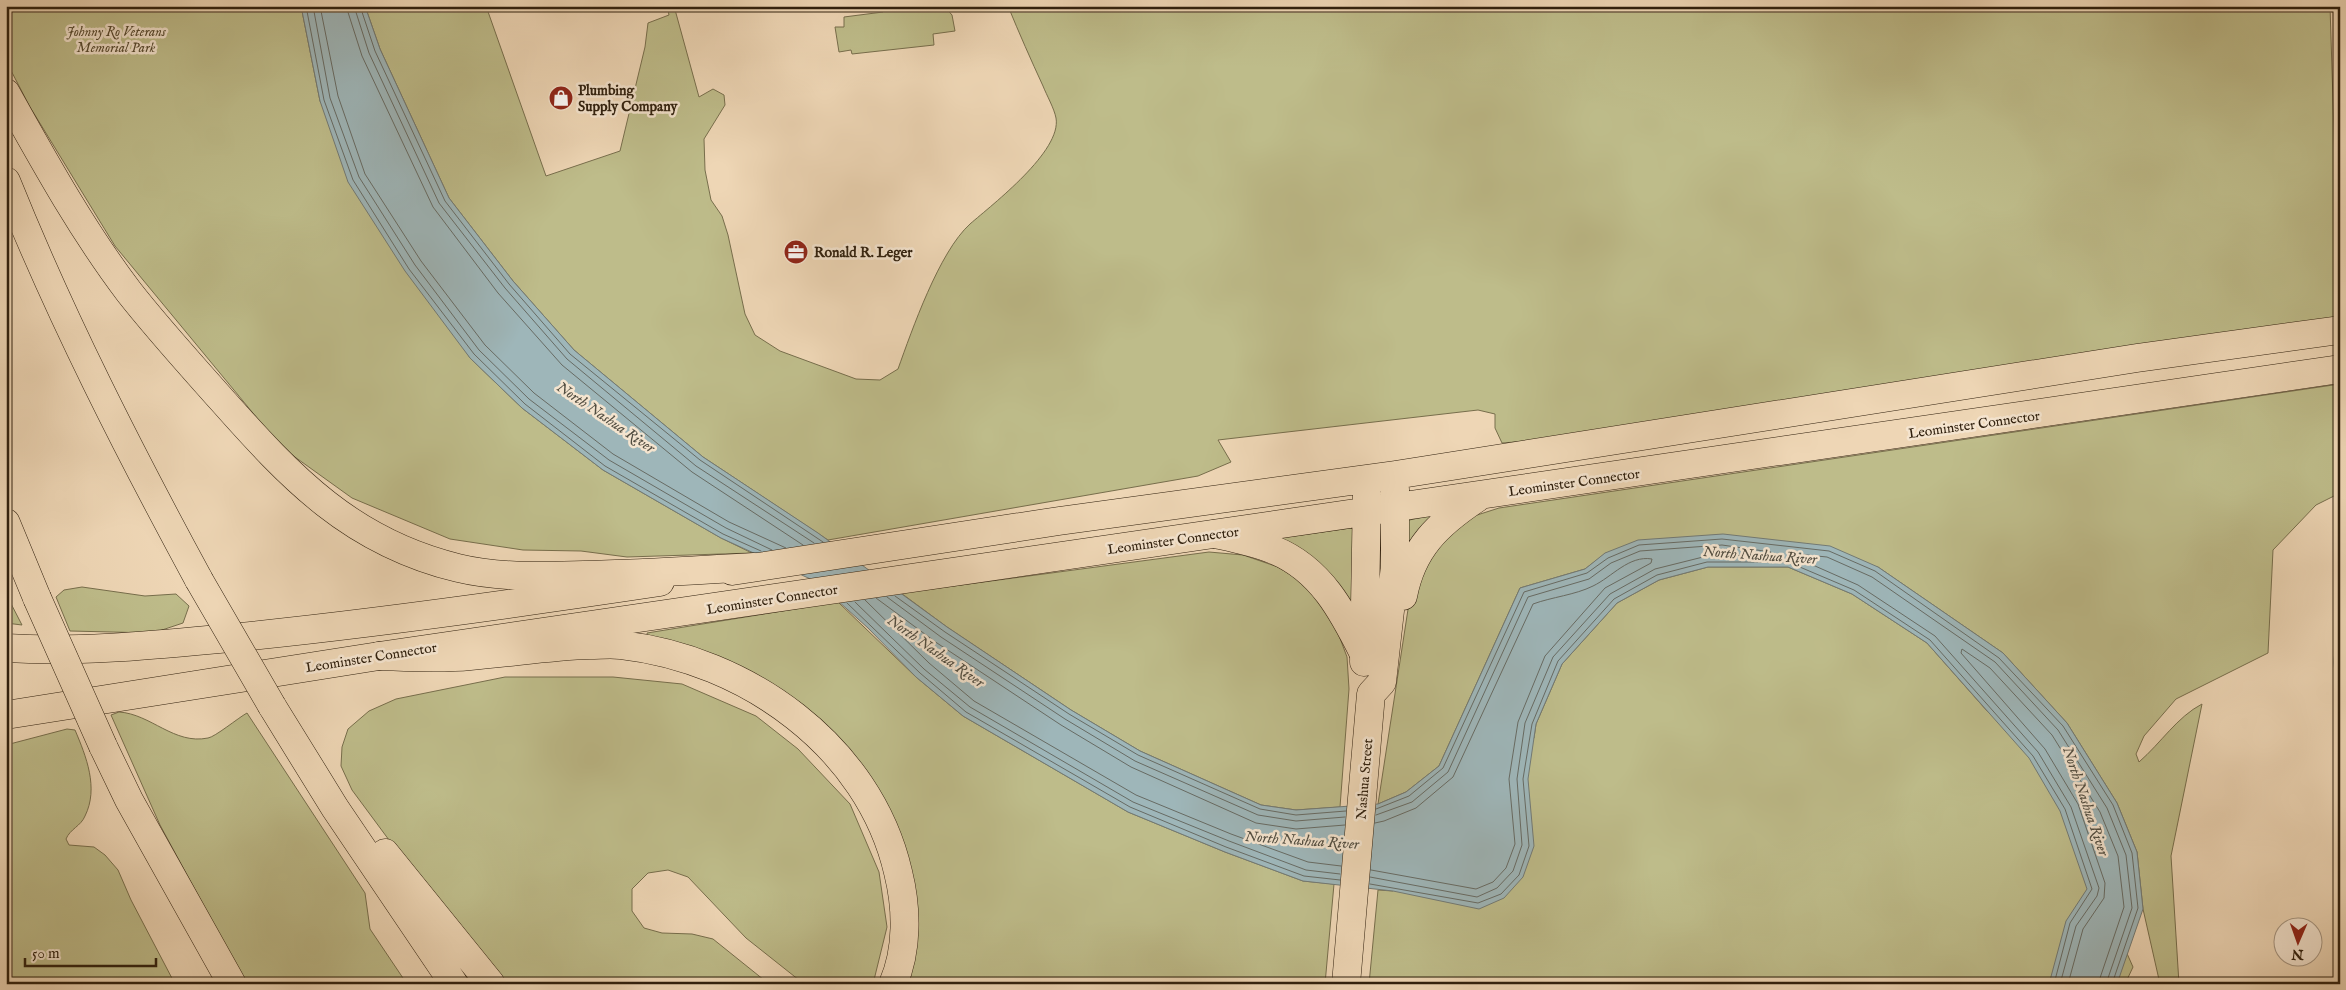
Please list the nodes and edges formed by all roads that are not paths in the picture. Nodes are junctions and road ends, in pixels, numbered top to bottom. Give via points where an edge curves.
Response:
1 (6, 93) edge
2 (6, 181) edge
3 (2340, 330) edge
4 (2340, 370) edge
5 (1395, 475) junction
6 (1366, 479) junction
7 (1481, 496) junction
8 (1396, 507) junction
9 (1368, 511) junction
10 (6, 523) edge
11 (1215, 534) junction
12 (12, 541) edge
13 (664, 577) junction
14 (6, 648) edge
15 (1364, 654) junction
16 (379, 656) junction
17 (1377, 688) junction
18 (6, 715) edge
19 (292, 738) junction
20 (232, 984) edge
21 (454, 984) edge
22 (491, 984) edge
23 (893, 984) edge
24 (1346, 984) edge

1 - 13 main road via 56,182 129,291 244,426 289,472 336,513 404,551 476,572
2 - 19 main road, bridge via 134,460 199,580
3 - 5 main road via 2137,358
4 - 7 main road, Leominster Connector
5 - 6 main road
5 - 8 main road, Nashua Street
6 - 9 main road, Nashua Street
6 - 13 main road via 754,567
7 - 8 main road, Leominster Connector
7 - 17 main road via 1437,528 1418,552 1405,583 1393,657
8 - 9 main road, Leominster Connector
8 - 17 main road, Nashua Street via 1395,566
9 - 11 main road, Leominster Connector
9 - 15 main road, Nashua Street
10 - 12 main road
11 - 15 main road via 1273,549 1294,560 1331,594
11 - 16 main road, Leominster Connector
12 - 20 main road, bridge via 129,800
13 - 14 main road via 307,630 127,646
15 - 17 main road, Nashua Street via 1364,682
16 - 18 main road, Leominster Connector
16 - 23 main road via 468,656 619,644 703,665 769,696 843,760 871,801 893,847 903,893 904,934
17 - 24 main road, Nashua Street via 1366,752
19 - 21 main road via 335,808
19 - 22 main road

